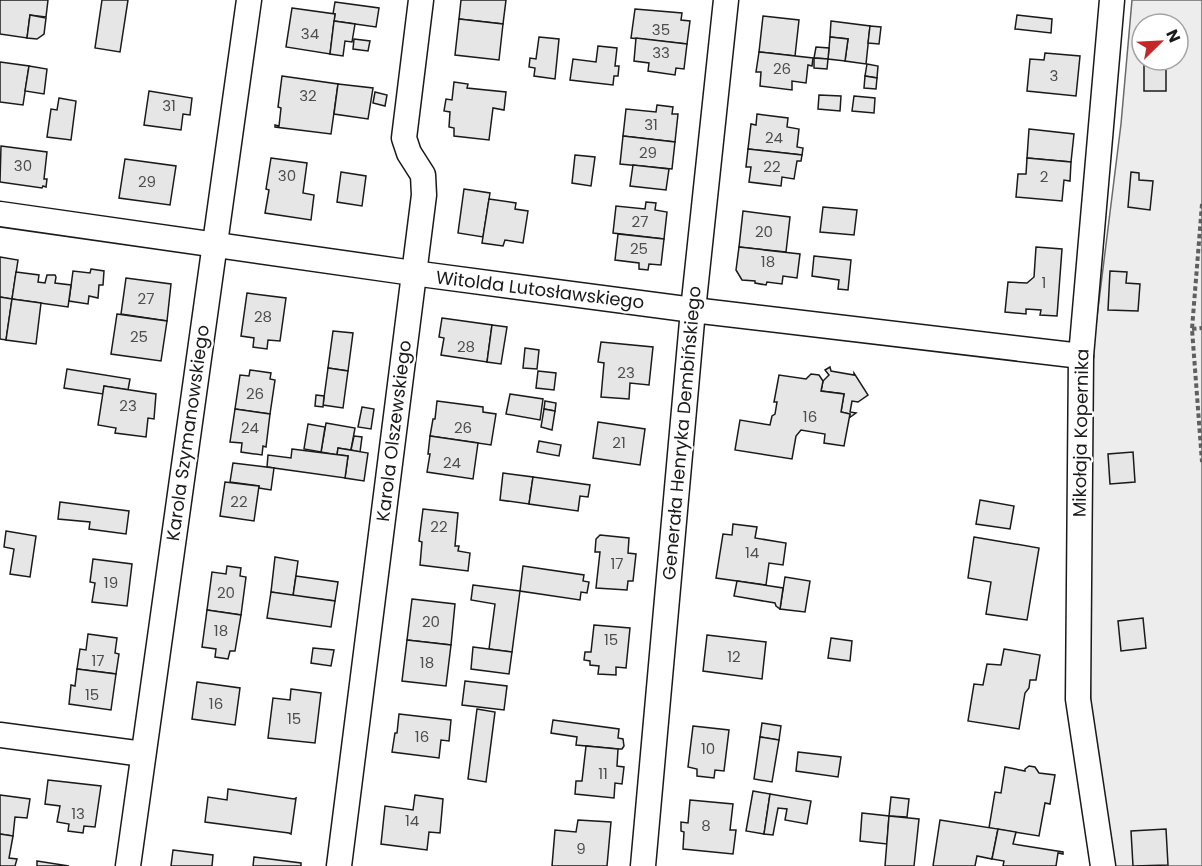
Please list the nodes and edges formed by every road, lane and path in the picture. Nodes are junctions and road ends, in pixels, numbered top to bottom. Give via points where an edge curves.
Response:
1 (249, 0) edge
2 (421, 0) edge
3 (726, 0) edge
4 (1112, 0) edge
5 (1202, 204) edge
6 (0, 214) edge
7 (215, 244) junction
8 (413, 273) junction
9 (693, 310) junction
10 (1202, 328) edge
11 (1192, 329) junction
12 (1081, 356) junction
13 (1202, 462) edge
14 (0, 735) edge
15 (143, 754) junction
16 (128, 866) edge
17 (339, 866) edge
18 (644, 866) edge
19 (1103, 866) edge

1 - 7 street, Karola Szymanowskiego
2 - 8 street, Karola Olszewskiego via 404,138 423,176
3 - 9 street, Generała Henryka Dembińskiego
4 - 12 street, Mikołaja Kopernika
5 - 11 path
6 - 7 street, Witolda Lutosławskiego
7 - 8 street, Witolda Lutosławskiego
7 - 15 street, Karola Szymanowskiego
8 - 9 street, Witolda Lutosławskiego
8 - 17 street, Karola Olszewskiego
9 - 12 street, Witolda Lutosławskiego
9 - 18 street, Generała Henryka Dembińskiego
10 - 11 path
11 - 13 path
12 - 19 street, Mikołaja Kopernika via 1078,699
14 - 15 street
15 - 16 street, Karola Szymanowskiego

